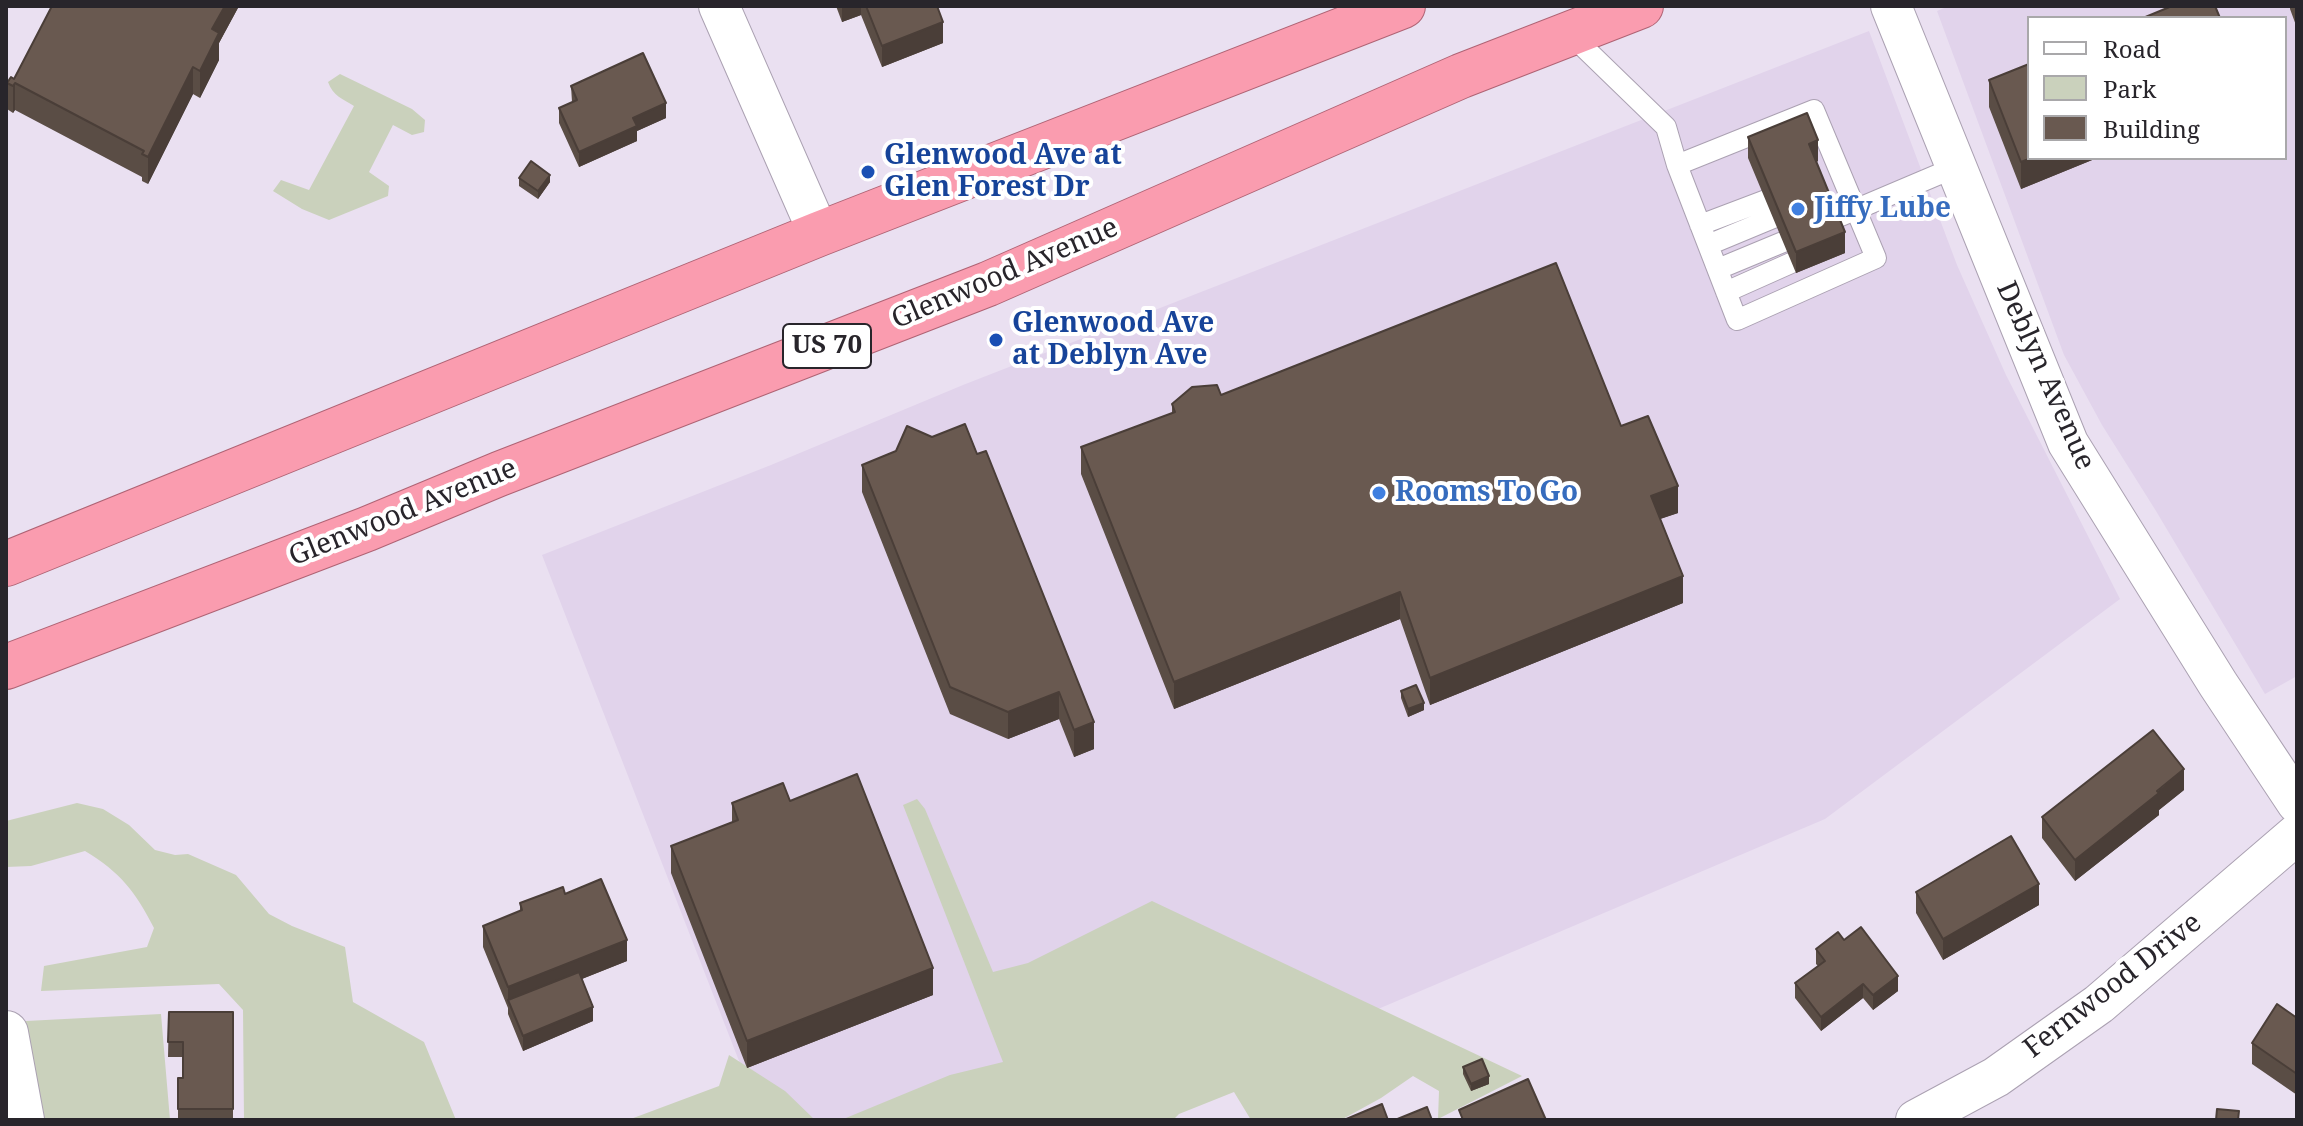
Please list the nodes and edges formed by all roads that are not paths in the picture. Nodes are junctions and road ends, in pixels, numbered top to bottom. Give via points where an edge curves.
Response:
1 (719, 6) edge
2 (1403, 6) edge
3 (1641, 6) edge
4 (1891, 6) edge
5 (1569, 33) junction
6 (1677, 165) junction
7 (1956, 167) junction
8 (1843, 179) junction
9 (1818, 188) edge
10 (1856, 210) junction
11 (1831, 220) edge
12 (1700, 225) junction
13 (819, 234) junction
14 (1783, 242) edge
15 (1708, 245) junction
16 (1791, 263) edge
17 (1718, 269) junction
18 (1726, 292) junction
19 (6, 564) edge
20 (6, 667) edge
21 (2297, 803) edge
22 (2297, 834) edge
23 (6, 1033) edge
24 (22, 1120) edge
25 (1916, 1120) edge

1 - 13 street
2 - 13 highway
3 - 5 highway, Glenwood Avenue / US 70
4 - 7 street, Deblyn Avenue
5 - 6 lane via 1666,127
5 - 20 highway, Glenwood Avenue / US 70 via 988,284
6 - 8 lane via 1814,110
6 - 12 lane
7 - 10 lane
7 - 21 street, Deblyn Avenue via 2068,443
8 - 9 lane
8 - 10 lane
10 - 11 lane
10 - 18 lane via 1858,233 1876,258 1737,320
12 - 15 lane
12 - 15 lane via 1769,209
13 - 19 highway
14 - 17 lane
15 - 17 lane
16 - 18 lane
17 - 18 lane
22 - 25 street, Fernwood Drive via 2099,1004 1996,1077
23 - 24 street

